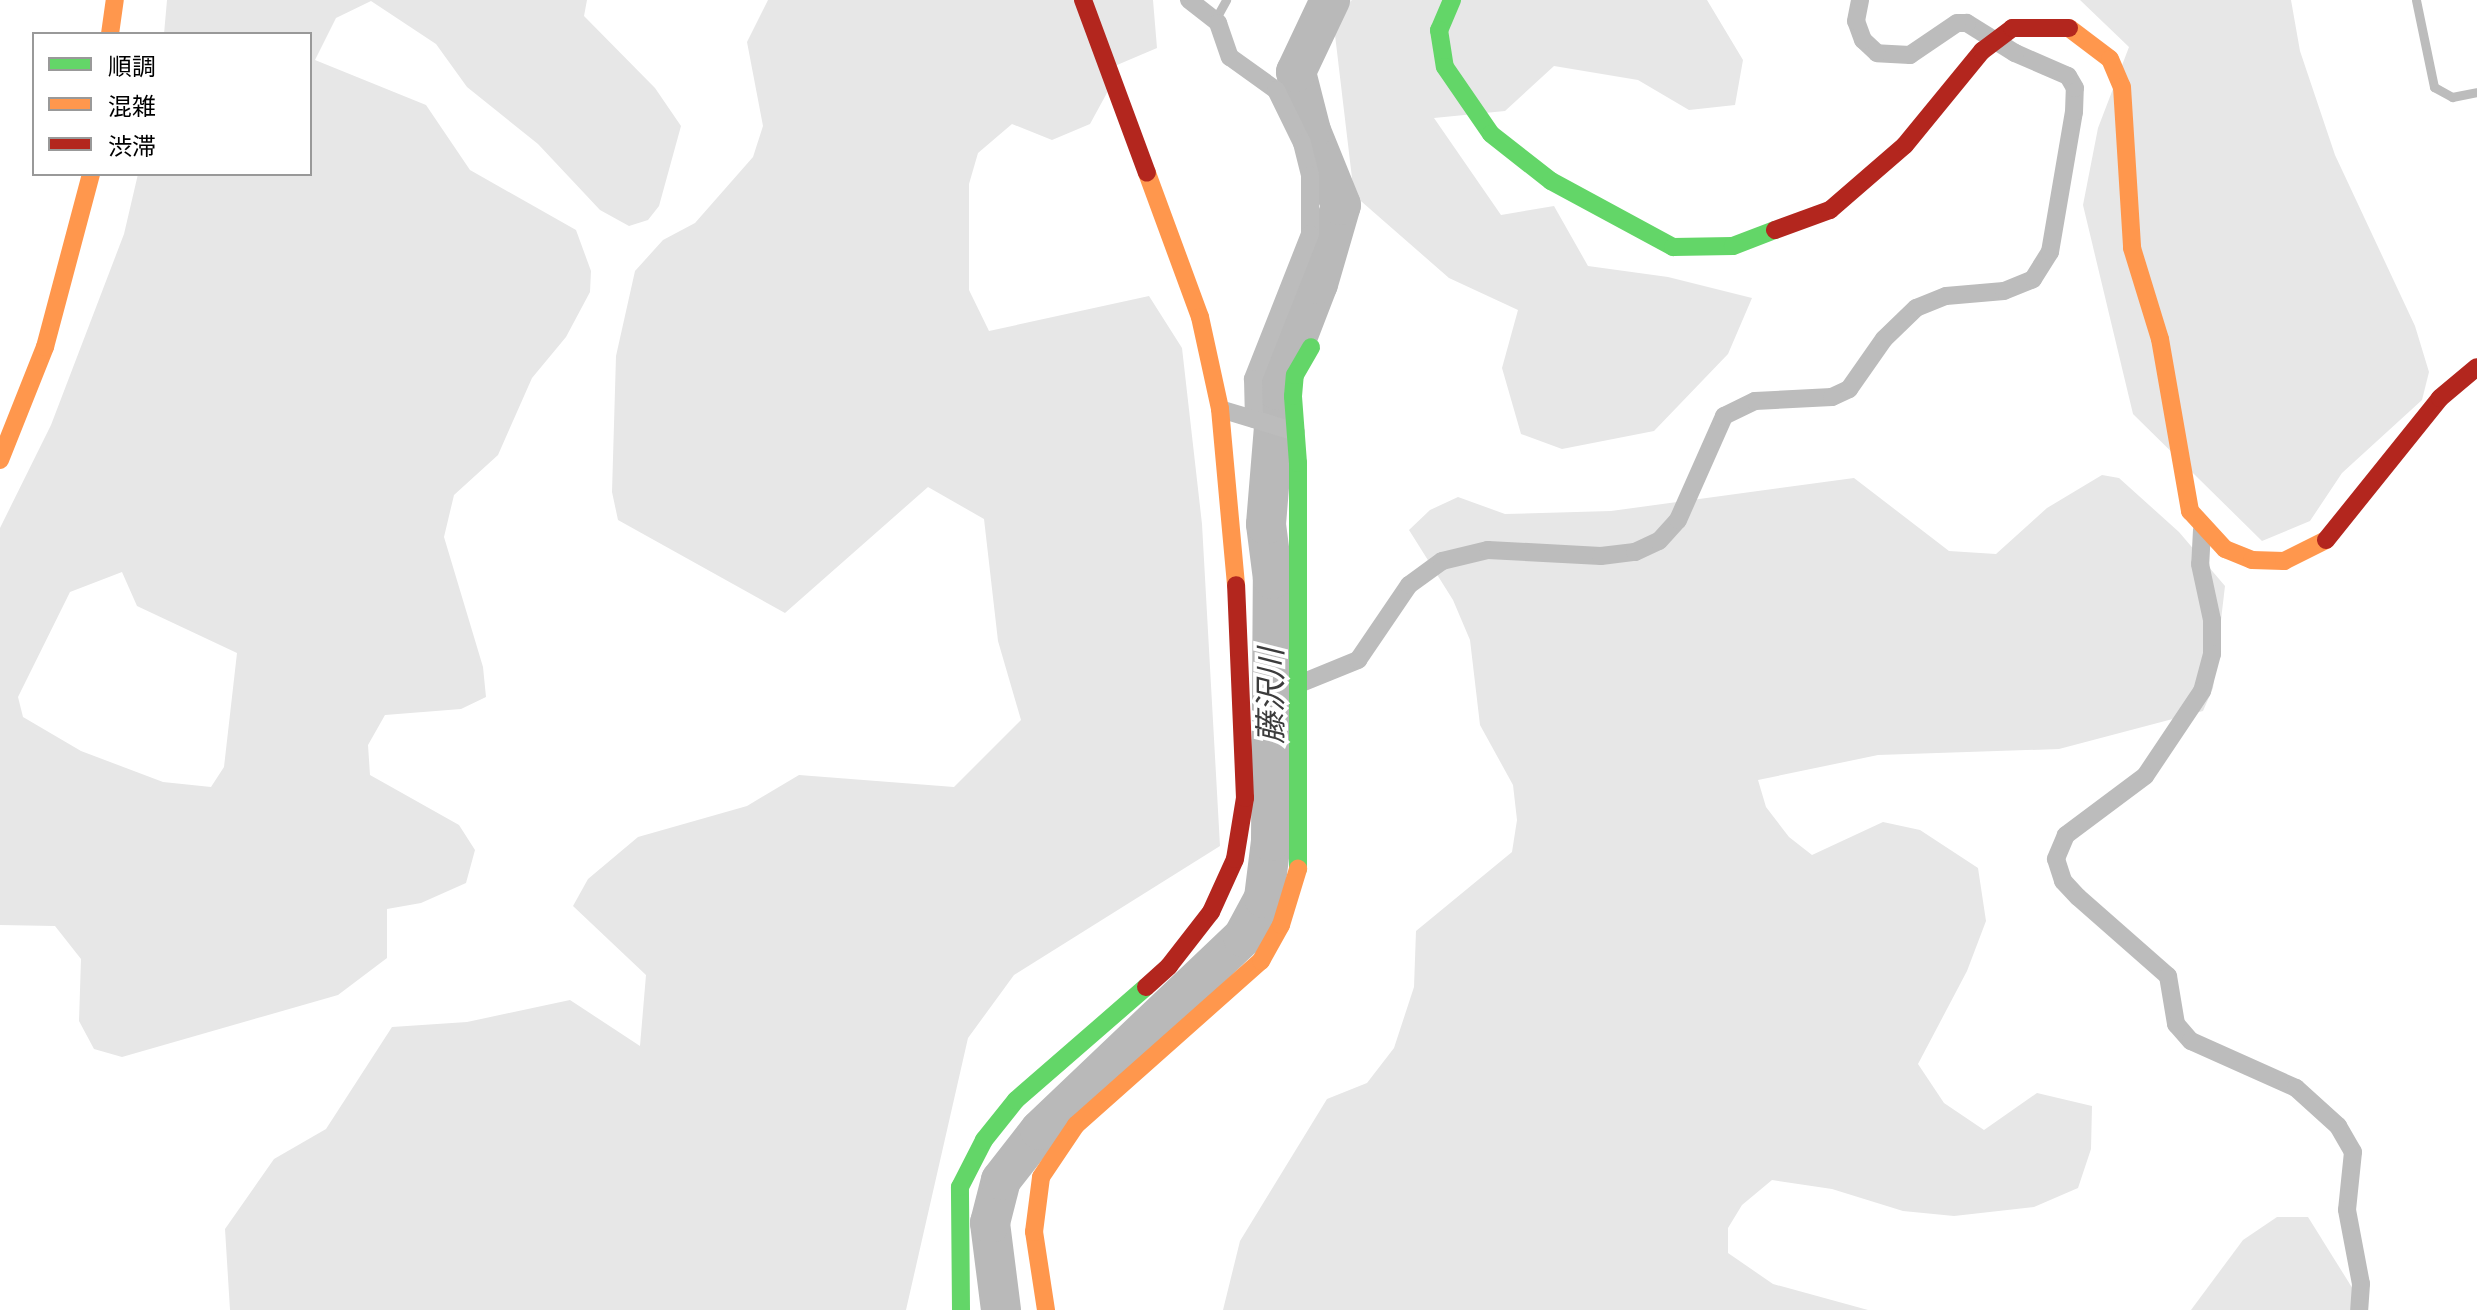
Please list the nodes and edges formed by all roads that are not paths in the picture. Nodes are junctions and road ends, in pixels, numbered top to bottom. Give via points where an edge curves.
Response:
1 (115, 0) edge
2 (1083, 0) edge
3 (1189, 0) edge
4 (1226, 0) edge
5 (1452, 0) edge
6 (1860, 0) edge
7 (2416, 0) edge
8 (1215, 20) junction
9 (110, 32) edge
10 (1993, 40) junction
11 (2477, 92) edge
12 (90, 176) edge
13 (1311, 347) dead end
14 (2477, 367) edge
15 (1220, 409) junction
16 (1254, 419) junction
17 (1296, 432) junction
18 (0, 460) edge
19 (2202, 530) junction
20 (1299, 684) junction
21 (961, 1310) edge
22 (1046, 1310) edge
23 (2359, 1310) edge

1 - 9 street
2 - 15 street via 1200,317
3 - 8 street
4 - 8 lane
5 - 10 street via 1439,30 1445,67 1491,134 1551,181 1673,247 1733,246 1830,210 1905,145
6 - 10 street via 1856,21 1863,40 1877,53 1910,55 1957,23 1979,28
7 - 11 lane via 2434,87 2452,97
8 - 16 street via 1230,57 1276,90 1302,143 1310,175 1310,234 1253,379
10 - 19 street via 2012,28 2066,26 2110,59 2122,87 2132,248 2160,339 2190,511
10 - 20 street via 2068,76 2075,88 2050,252 2033,279 2004,291 1946,296 1916,308 1884,339 1849,389 1832,397 1755,401 1724,416 1678,520 1659,541 1635,552 1601,556 1488,550 1442,561 1409,585 1358,660
12 - 18 street via 45,347
13 - 17 street via 1295,375
14 - 19 street via 2440,398 2338,529 2316,549 2284,561 2252,560 2225,549
15 - 16 street
15 - 21 street via 1232,499 1245,798 1235,859 1211,912 1169,966 1016,1100 984,1140 960,1187
16 - 17 street
17 - 20 street
19 - 23 street via 2200,564 2212,620 2212,654 2202,691 2145,776 2066,835 2056,859 2063,881 2078,897 2168,976 2176,1024 2191,1041 2296,1088 2338,1126 2353,1152 2347,1210 2361,1284
20 - 22 street via 1298,868 1281,925 1261,961 1076,1125 1041,1177 1034,1232

